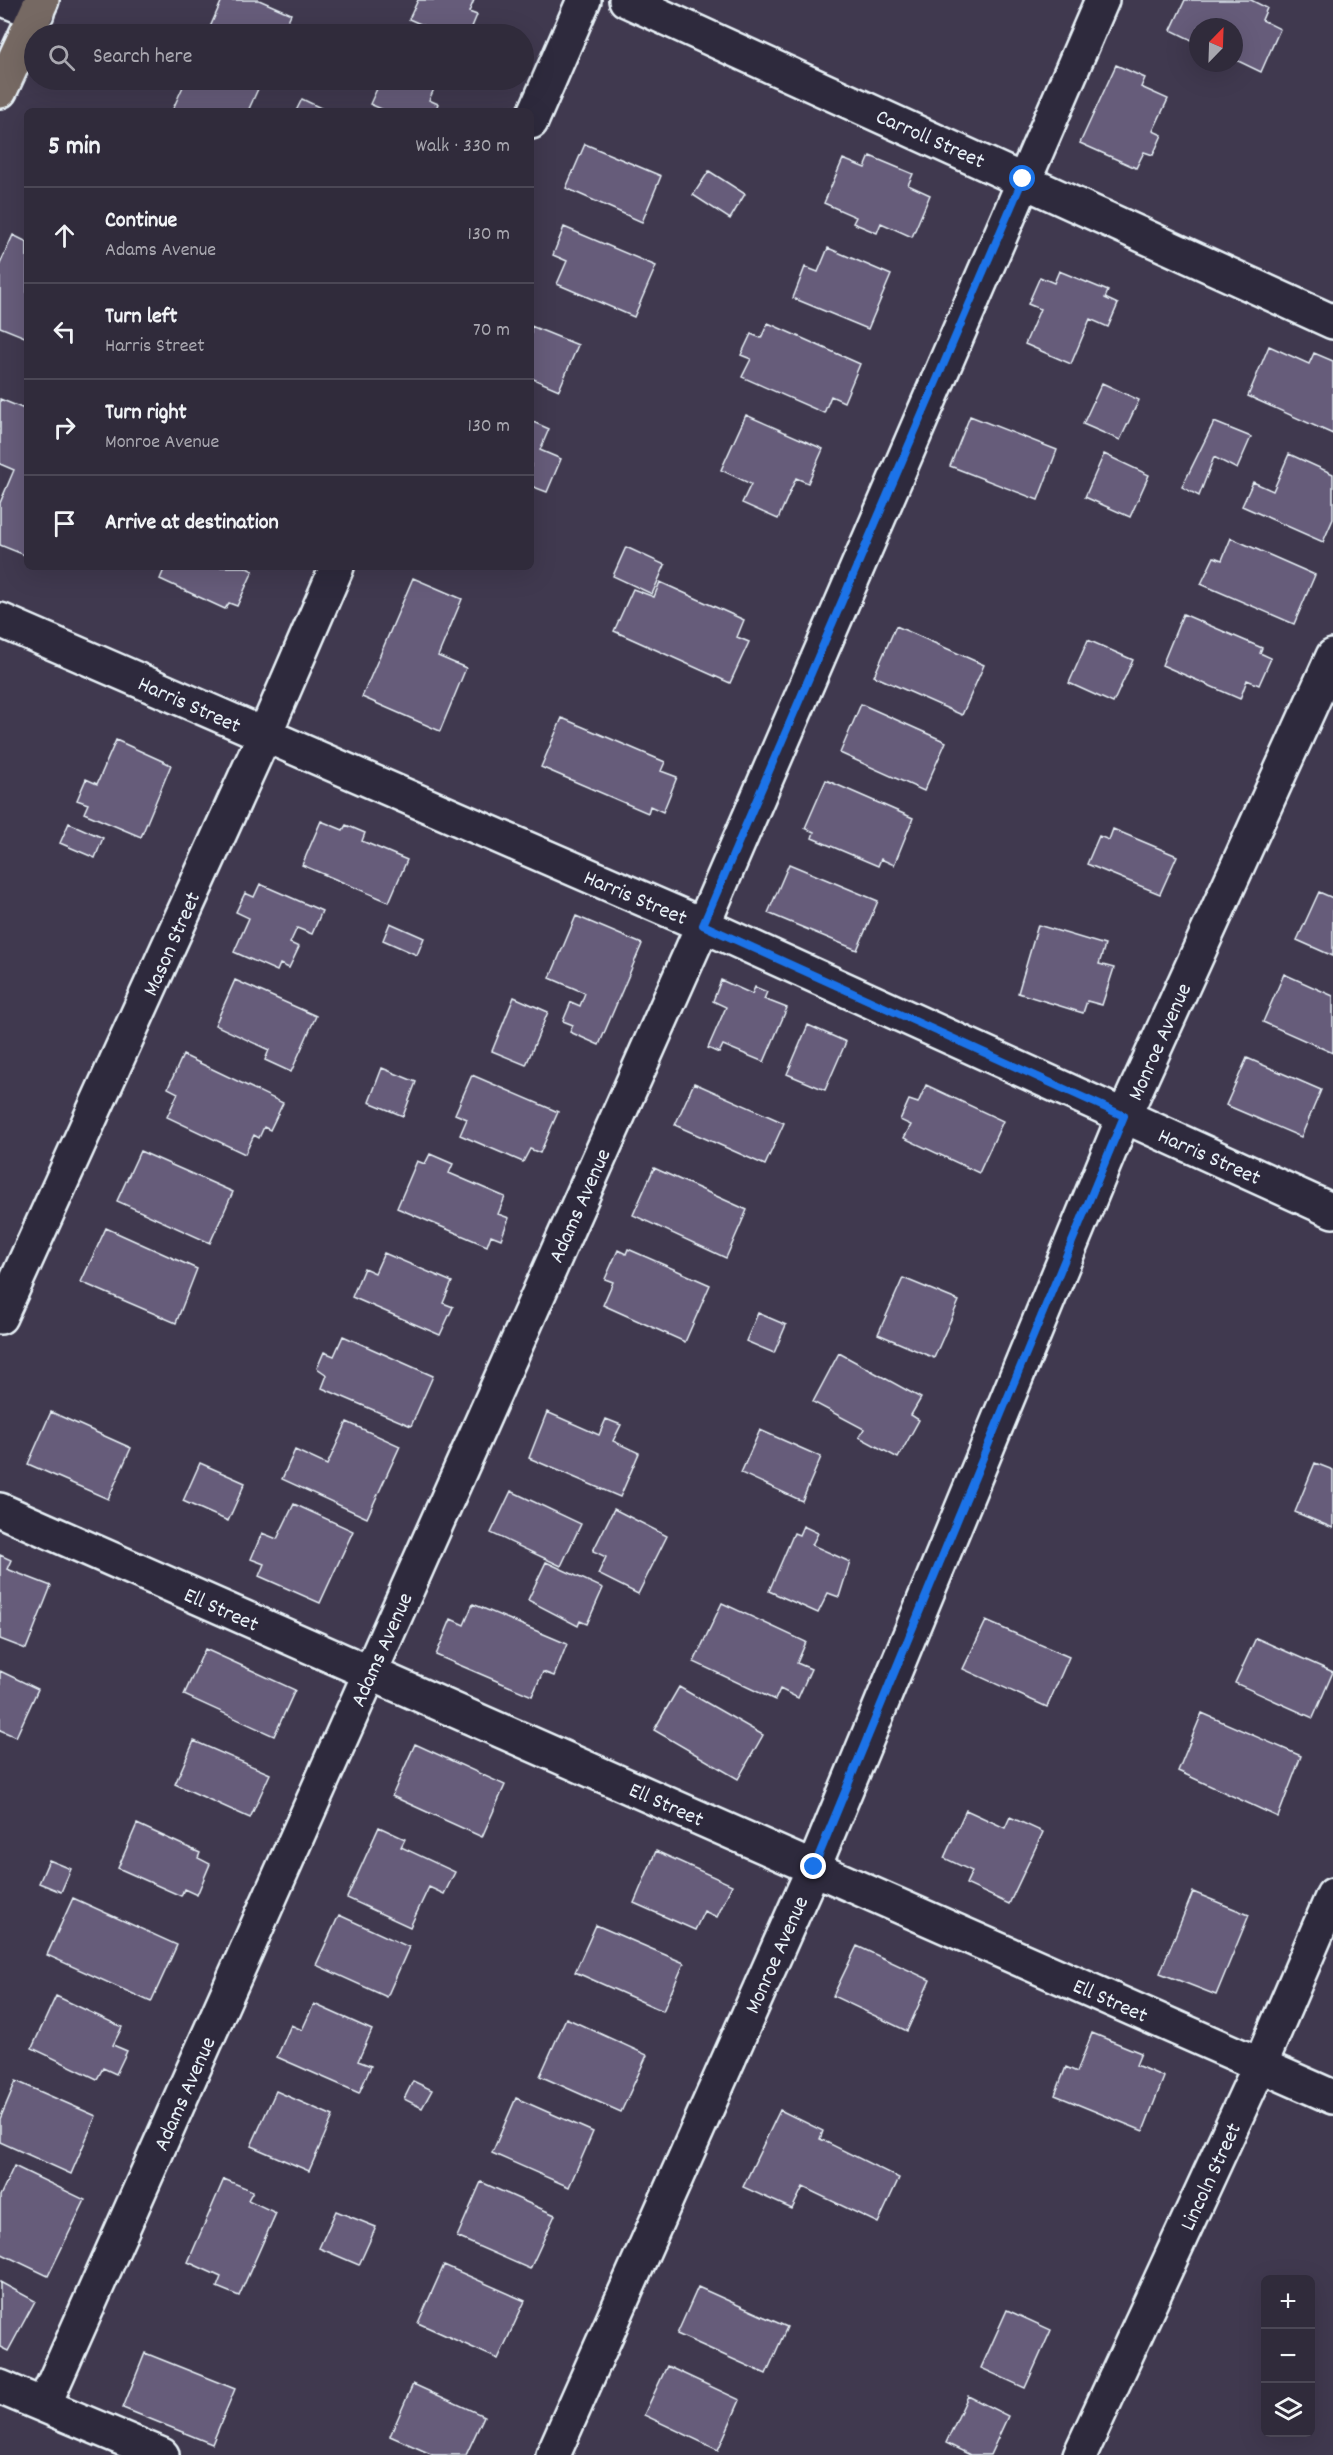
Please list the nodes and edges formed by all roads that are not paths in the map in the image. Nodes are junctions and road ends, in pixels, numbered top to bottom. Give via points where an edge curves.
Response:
1 (5, 0) edge
2 (584, 0) edge
3 (626, 0) edge
4 (1102, 0) edge
5 (39, 7) edge
6 (31, 24) edge
7 (24, 39) edge
8 (0, 91) edge
9 (534, 115) edge
10 (1023, 179) junction
11 (1333, 322) edge
12 (336, 570) edge
13 (0, 620) edge
14 (1333, 656) edge
15 (264, 736) junction
16 (703, 925) junction
17 (1124, 1116) junction
18 (1333, 1211) edge
19 (0, 1317) edge
20 (0, 1510) edge
21 (369, 1673) junction
22 (814, 1867) junction
23 (1333, 1895) edge
24 (1260, 2065) junction
25 (1333, 2097) edge
26 (0, 2386) edge
27 (44, 2405) junction
28 (162, 2455) edge
29 (553, 2455) edge
30 (1080, 2455) edge

1 - 5 street
2 - 9 street
3 - 10 street, Carroll Street
4 - 10 street, Adams Avenue
5 - 6 main road
7 - 8 main road
10 - 11 street, Carroll Street
10 - 16 street, Adams Avenue
12 - 15 street, Mason Street
13 - 15 street, Harris Street
14 - 17 street, Monroe Avenue
15 - 16 street, Harris Street
15 - 19 street, Mason Street
16 - 17 street, Harris Street
16 - 21 street, Adams Avenue
17 - 18 street, Harris Street
17 - 22 street, Monroe Avenue
20 - 21 street, Ell Street
21 - 22 street, Ell Street
21 - 27 street, Adams Avenue
22 - 24 street, Ell Street
22 - 29 street, Monroe Avenue
23 - 24 street, Lincoln Street
24 - 25 street, Ell Street
24 - 30 street, Lincoln Street
26 - 27 street
27 - 28 street

